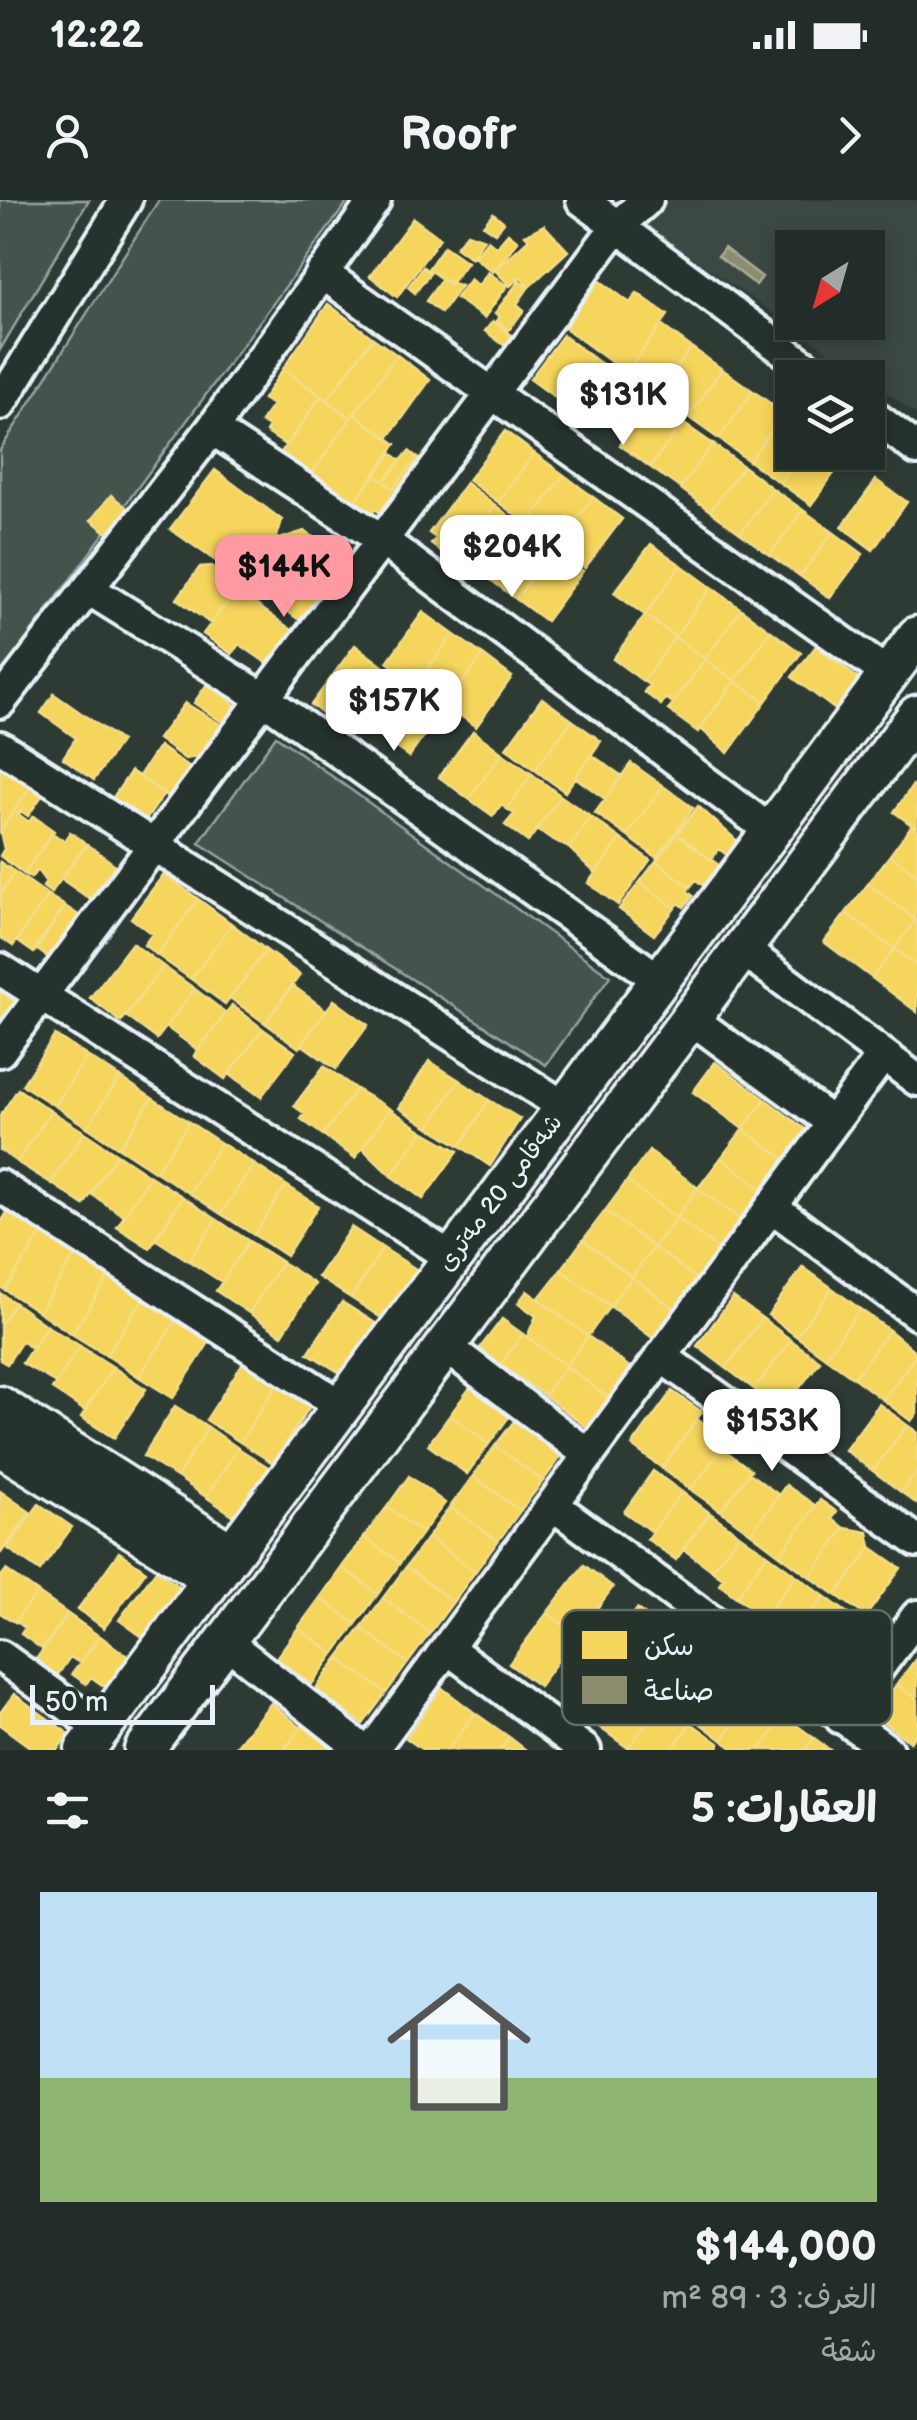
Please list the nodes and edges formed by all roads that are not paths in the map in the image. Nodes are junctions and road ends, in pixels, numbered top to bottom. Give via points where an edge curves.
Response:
1 (126, 200) edge
2 (375, 200) edge
3 (582, 200) edge
4 (647, 200) edge
5 (617, 226) junction
6 (322, 273) junction
7 (797, 360) edge
8 (492, 392) junction
9 (0, 404) edge
10 (885, 425) edge
11 (212, 429) junction
12 (917, 449) edge
13 (382, 540) junction
14 (90, 590) junction
15 (917, 636) edge
16 (888, 674) junction
17 (263, 698) junction
18 (0, 702) edge
19 (917, 715) edge
20 (0, 746) edge
21 (770, 831) junction
22 (154, 845) junction
23 (741, 948) junction
24 (0, 969) edge
25 (658, 978) junction
26 (41, 996) junction
27 (689, 1017) junction
28 (0, 1051) edge
29 (906, 1066) edge
30 (563, 1106) junction
31 (833, 1123) junction
32 (0, 1186) edge
33 (772, 1207) junction
34 (450, 1256) junction
35 (917, 1314) edge
36 (444, 1345) junction
37 (662, 1357) junction
38 (340, 1404) junction
39 (0, 1406) edge
40 (0, 1446) edge
41 (589, 1455) junction
42 (296, 1465) junction
43 (334, 1493) junction
44 (553, 1505) junction
45 (917, 1542) edge
46 (222, 1565) junction
47 (695, 1610) edge
48 (917, 1616) edge
49 (224, 1641) junction
50 (447, 1648) junction
51 (892, 1650) edge
52 (0, 1656) edge
53 (851, 1725) edge
54 (93, 1739) edge
55 (144, 1750) edge
56 (364, 1750) edge
57 (372, 1750) edge
58 (585, 1750) edge
59 (887, 1750) edge

1 - 9 street
2 - 6 street
3 - 5 street
4 - 5 street
5 - 7 street
5 - 8 street
6 - 8 street
6 - 11 street
8 - 13 street
8 - 16 street
10 - 12 street
11 - 13 street
11 - 14 street
13 - 17 street
13 - 21 street
14 - 17 street
14 - 18 street
15 - 16 main road, شەقامی 20 مەتری
16 - 21 main road, شەقامی 20 مەتری
17 - 22 street
17 - 25 street
19 - 23 main road, شەقامی 20 مەتری
20 - 22 street
21 - 25 main road, شەقامی 20 مەتری
22 - 26 street
22 - 30 street
23 - 27 main road, شەقامی 20 مەتری
23 - 29 street
24 - 26 street
25 - 30 main road, شەقامی 20 مەتری
26 - 28 street
26 - 34 street
27 - 31 street
27 - 36 main road, شەقامی 20 مەتری
29 - 31 street
30 - 34 main road, شەقامی 20 مەتری
31 - 33 street
32 - 38 street
33 - 35 street
33 - 37 street
34 - 38 main road, شەقامی 20 مەتری
36 - 41 street
36 - 43 main road, شەقامی 20 مەتری
37 - 41 street
37 - 45 street
38 - 42 main road, شەقامی 20 مەتری
39 - 46 main road
40 - 46 main road
41 - 44 street
42 - 43 main road
42 - 46 main road, شەقامی 20 مەتری
43 - 49 main road, شەقامی 20 مەتری
44 - 47 street
44 - 50 street
46 - 54 main road, شەقامی 20 مەتری
48 - 51 street
49 - 55 main road, شەقامی 20 مەتری
49 - 56 street
50 - 57 street
50 - 58 street
52 - 54 street
53 - 59 street

